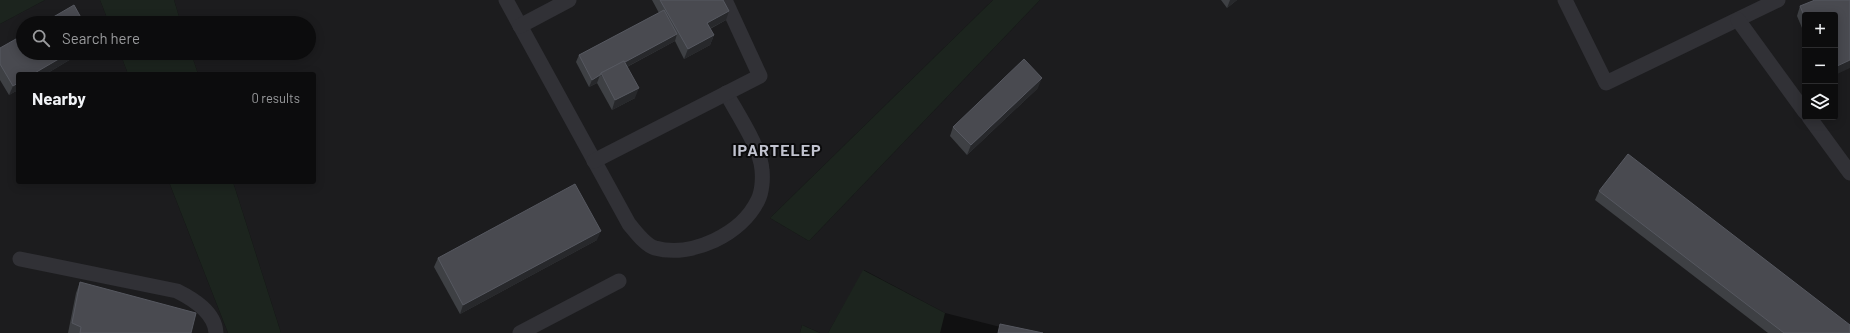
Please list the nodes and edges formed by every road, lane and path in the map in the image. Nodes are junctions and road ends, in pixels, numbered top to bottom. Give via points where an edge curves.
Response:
1 (506, 0) edge
2 (569, 0) edge
3 (725, 0) edge
4 (1565, 0) edge
5 (1778, 0) edge
6 (1738, 20) junction
7 (520, 26) junction
8 (726, 93) junction
9 (1802, 108) edge
10 (1811, 120) edge
11 (594, 160) junction
12 (1850, 173) edge
13 (20, 260) dead end
14 (619, 281) dead end
15 (216, 333) edge
16 (520, 333) edge

1 - 7 lane
2 - 7 lane
3 - 8 lane via 760,76
4 - 6 lane via 1606,83
5 - 6 lane
6 - 9 lane
7 - 11 lane
8 - 11 lane
8 - 11 lane via 759,156 762,170 758,199 751,211 738,226 717,240 702,247 678,250 655,248 643,240 629,224
10 - 12 lane
13 - 15 lane via 177,291 202,307 210,317
14 - 16 lane

